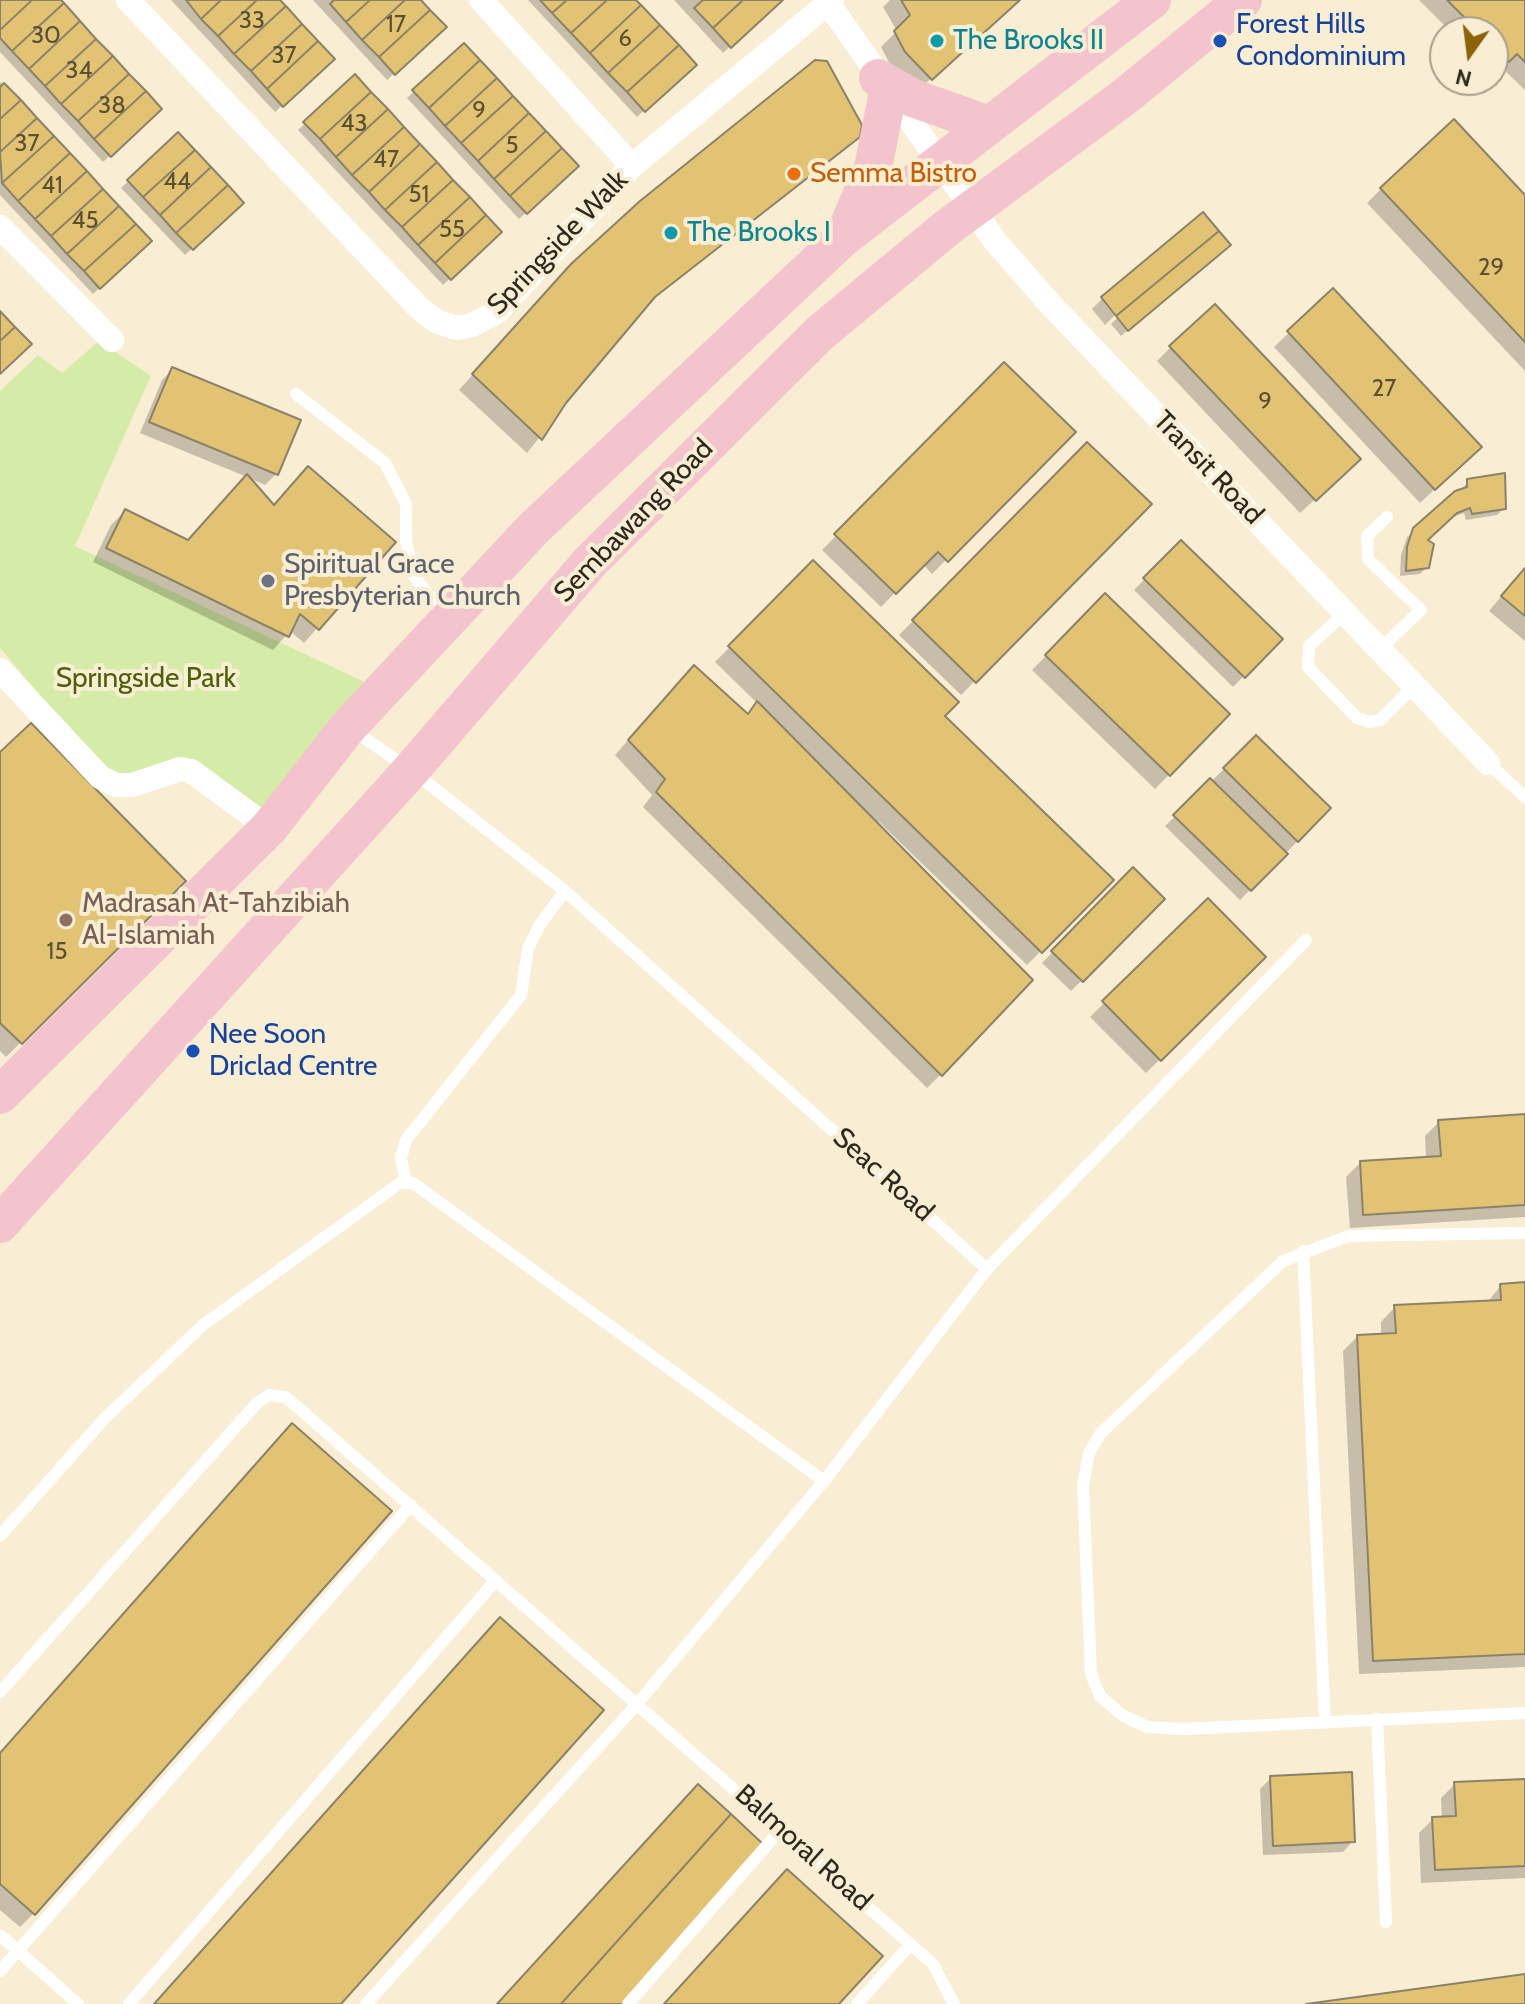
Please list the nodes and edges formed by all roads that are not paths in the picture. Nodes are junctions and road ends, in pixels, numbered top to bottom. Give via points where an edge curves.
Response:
1 (128, 0) edge
2 (481, 0) edge
3 (1152, 0) edge
4 (1243, 0) edge
5 (829, 1) edge
6 (883, 85) junction
7 (989, 125) junction
8 (938, 164) junction
9 (632, 166) junction
10 (970, 210) junction
11 (0, 227) edge
12 (843, 238) junction
13 (112, 340) dead end
14 (296, 394) dead end
15 (1387, 517) dead end
16 (1345, 613) junction
17 (449, 621) junction
18 (1380, 649) junction
19 (0, 670) edge
20 (1414, 686) junction
21 (348, 727) junction
22 (1488, 763) joint
23 (411, 770) junction
24 (1525, 797) edge
25 (269, 828) junction
26 (565, 891) junction
27 (1306, 940) dead end
28 (0, 1095) edge
29 (406, 1183) junction
30 (0, 1224) edge
31 (1525, 1233) edge
32 (1303, 1251) junction
33 (987, 1269) junction
34 (824, 1481) junction
35 (411, 1505) junction
36 (0, 1536) edge
37 (496, 1580) junction
38 (0, 1692) edge
39 (637, 1704) junction
40 (1525, 1713) edge
41 (1377, 1719) junction
42 (1325, 1722) junction
43 (782, 1828) junction
44 (1386, 1922) dead end
45 (0, 1935) edge
46 (910, 1945) junction
47 (18, 1951) junction
48 (0, 1971) edge
49 (78, 2004) edge
50 (129, 2004) edge
51 (366, 2004) edge
52 (628, 2004) edge
53 (857, 2004) edge
54 (954, 2004) edge

1 - 9 street, Springside Walk via 438,322 457,328 497,312
2 - 9 street
3 - 7 main road, Sembawang Road
4 - 10 main road, Sembawang Road via 1123,98
5 - 6 street, Transit Road
5 - 9 street, Springside Walk
6 - 7 main road
6 - 8 street, Transit Road
6 - 12 main road via 873,168
7 - 8 main road, Sembawang Road
8 - 10 street, Transit Road
8 - 12 main road, Sembawang Road
10 - 16 street, Transit Road via 1052,306
10 - 23 main road, Sembawang Road via 820,333 590,562
11 - 13 street
12 - 17 main road, Sembawang Road via 533,529
14 - 17 lane via 385,463 406,504 406,541 414,576
15 - 18 lane via 1367,536 1368,559 1421,610
16 - 18 street, Transit Road
16 - 20 lane via 1309,646 1308,667 1357,718 1370,722 1380,720
17 - 21 main road, Sembawang Road
18 - 20 street, Transit Road
19 - 25 street via 100,777 132,785 180,769 191,771
20 - 22 street, Transit Road
21 - 23 lane, Seac Road
21 - 25 main road, Sembawang Road
22 - 24 lane
23 - 26 lane, Seac Road
23 - 30 main road, Sembawang Road
25 - 28 main road, Sembawang Road
26 - 29 lane via 528,949 521,995 406,1140 401,1158
26 - 33 lane, Seac Road
27 - 33 lane
29 - 34 lane via 413,1183
29 - 36 lane via 203,1325 105,1418
31 - 32 lane via 1348,1236
32 - 42 lane
32 - 42 lane via 1283,1261 1101,1433 1089,1453 1083,1500 1091,1674 1100,1696 1147,1727
33 - 34 lane
34 - 39 lane
35 - 37 lane, Balmoral Road
35 - 38 lane, Balmoral Road via 286,1397 269,1395
35 - 47 lane
37 - 39 lane, Balmoral Road
37 - 50 lane
39 - 43 lane, Balmoral Road
39 - 51 lane
40 - 41 lane
41 - 42 lane
41 - 44 lane
43 - 46 lane, Balmoral Road
43 - 52 lane
45 - 47 lane
46 - 53 lane
46 - 54 lane, Balmoral Road via 933,1964
47 - 48 lane
47 - 49 lane

